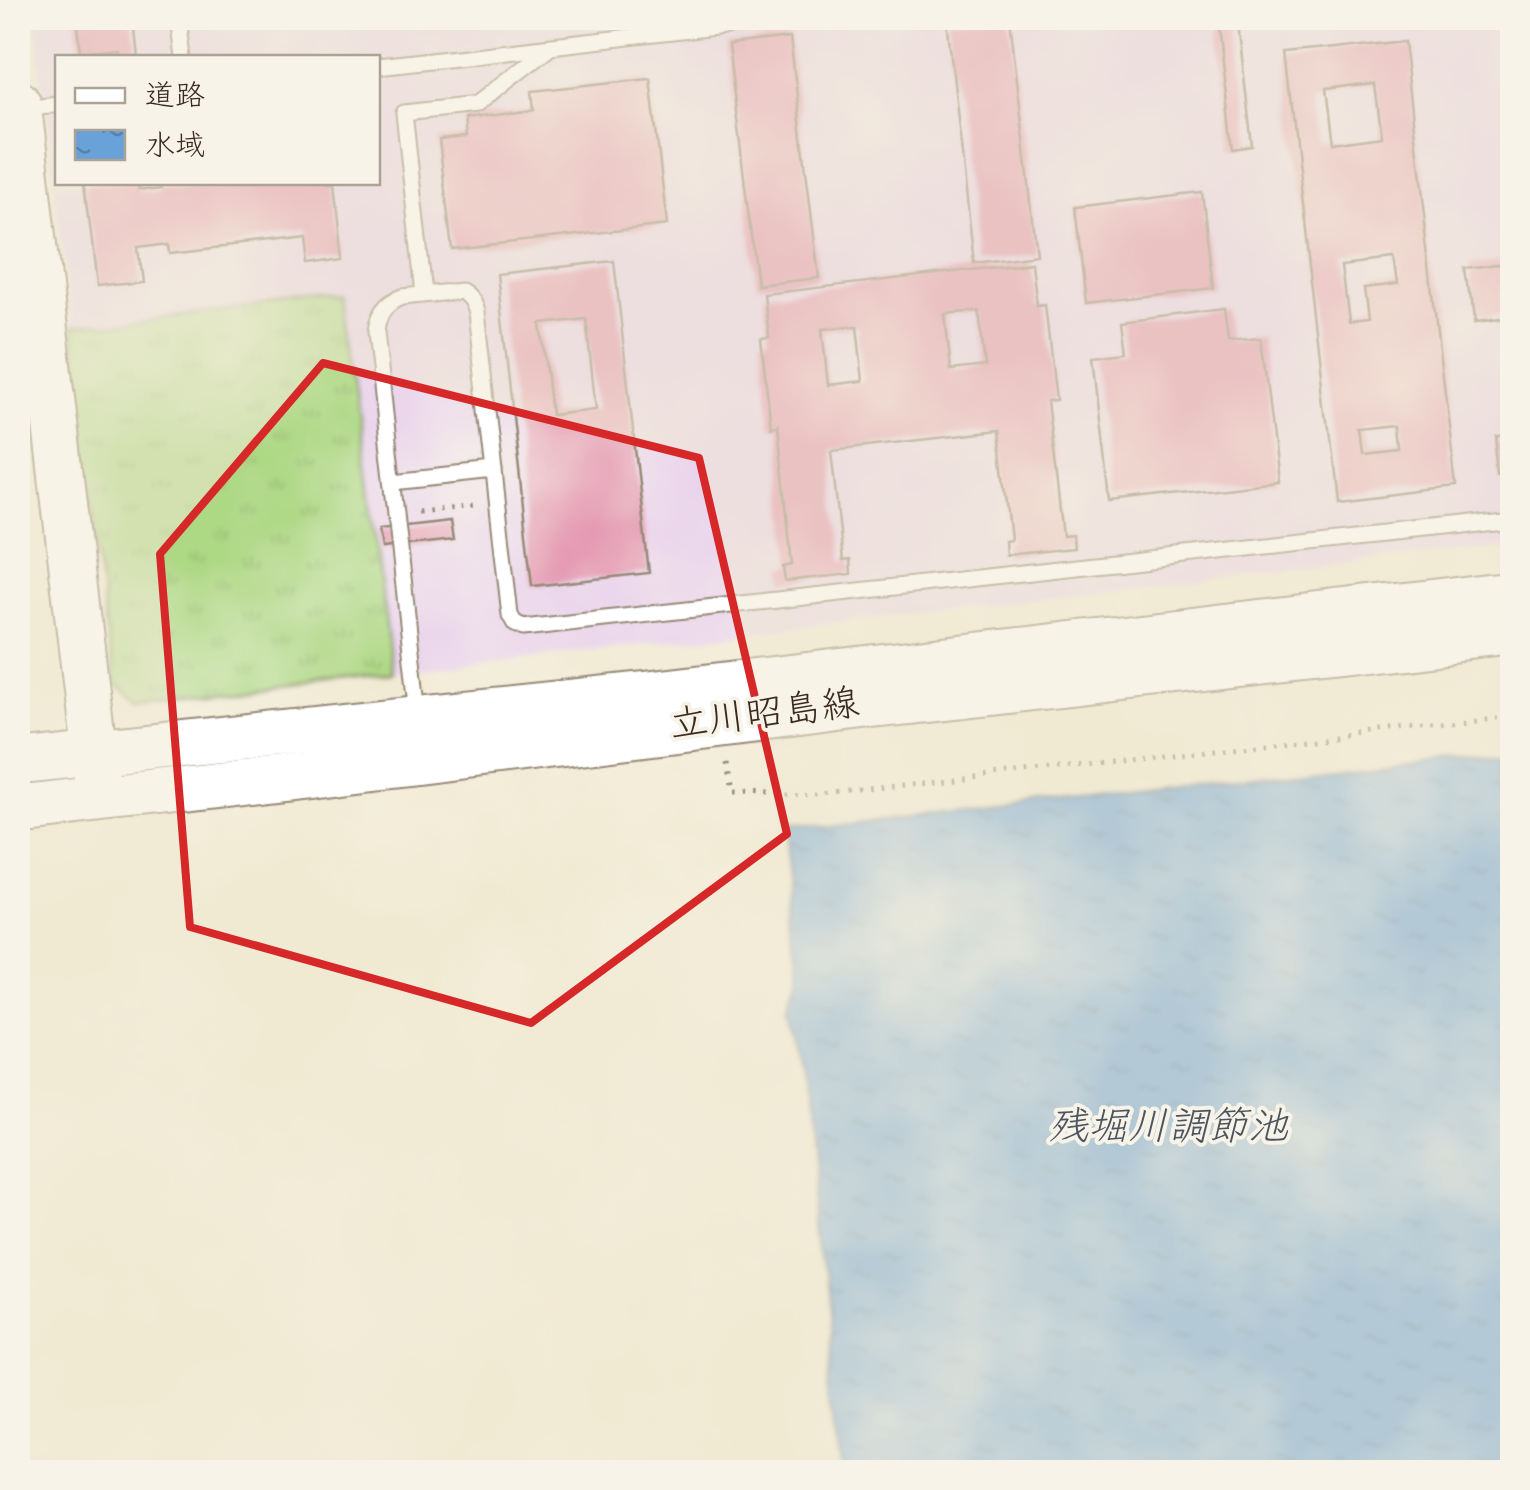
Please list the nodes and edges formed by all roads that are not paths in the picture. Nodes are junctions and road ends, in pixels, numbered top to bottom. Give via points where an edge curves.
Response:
1 (179, 18) edge
2 (795, 18) edge
3 (550, 46) junction
4 (184, 55) edge
5 (380, 66) edge
6 (55, 104) edge
7 (18, 106) edge
8 (424, 294) junction
9 (494, 471) junction
10 (393, 482) junction
11 (1512, 519) edge
12 (1512, 594) edge
13 (1512, 634) edge
14 (418, 718) junction
15 (94, 753) junction
16 (18, 761) edge
17 (99, 799) junction
18 (18, 808) edge

1 - 4 lane
2 - 3 lane
3 - 5 lane
3 - 8 lane via 475,105 404,113
6 - 7 lane
7 - 15 main road
8 - 9 lane via 470,296
8 - 10 lane via 394,300 377,320
9 - 10 lane
9 - 11 lane via 510,615 515,624 531,628
10 - 14 lane
12 - 14 main road, 立川昭島線
13 - 17 main road, 立川昭島線
14 - 15 main road, 立川昭島線
15 - 16 main road, 立川昭島線
15 - 17 main road
17 - 18 main road, 立川昭島線

